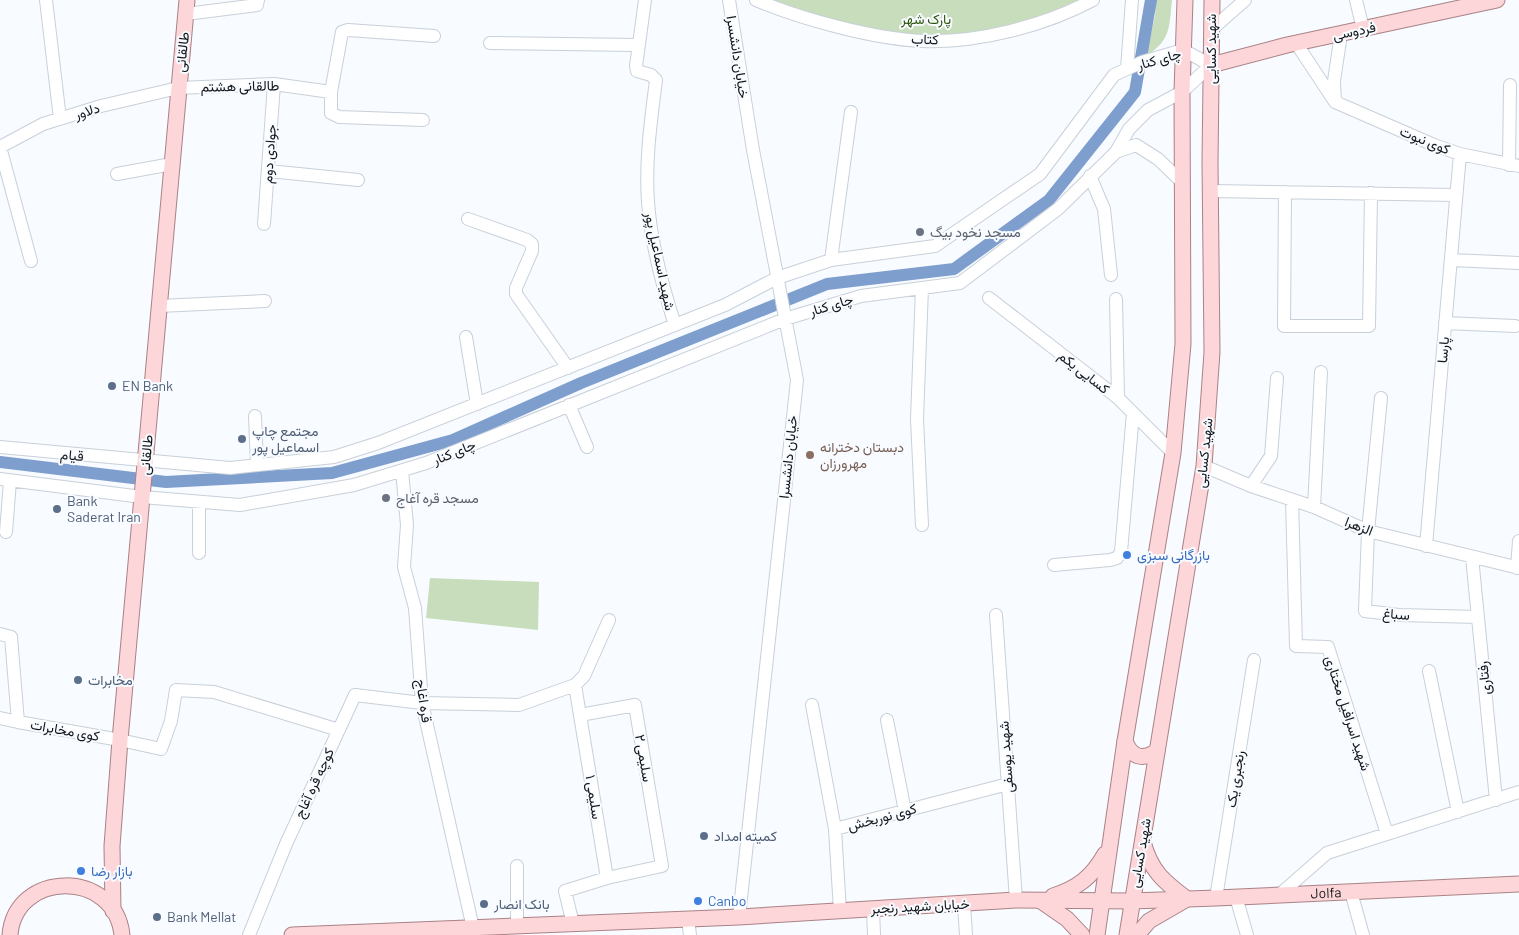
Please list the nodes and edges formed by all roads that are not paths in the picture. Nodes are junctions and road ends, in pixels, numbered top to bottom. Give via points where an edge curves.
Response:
1 (46, 0) edge
2 (258, 0) edge
3 (645, 0) edge
4 (729, 0) edge
5 (756, 0) edge
6 (1092, 0) edge
7 (1132, 0) edge
8 (1185, 0) edge
9 (1212, 0) edge
10 (1245, 0) edge
11 (1356, 0) edge
12 (1497, 0) edge
13 (1440, 6) edge
14 (187, 7) edge
15 (1211, 30) junction
16 (1363, 30) junction
17 (1341, 34) junction
18 (434, 36) dead end
19 (490, 43) dead end
20 (1296, 43) junction
21 (637, 45) junction
22 (1183, 50) junction
23 (1211, 66) junction
24 (1127, 69) junction
25 (274, 84) junction
26 (1510, 85) dead end
27 (178, 88) junction
28 (331, 92) junction
29 (1182, 92) junction
30 (1335, 102) junction
31 (851, 112) dead end
32 (60, 119) junction
33 (423, 120) dead end
34 (0, 147) edge
35 (1116, 152) junction
36 (1460, 154) junction
37 (172, 164) junction
38 (1514, 165) edge
39 (269, 171) junction
40 (116, 174) dead end
41 (1090, 176) junction
42 (358, 180) dead end
43 (1182, 182) junction
44 (1211, 191) junction
45 (1285, 192) junction
46 (1371, 193) junction
47 (1456, 195) junction
48 (468, 219) dead end
49 (264, 224) dead end
50 (831, 260) junction
51 (1451, 260) junction
52 (31, 261) dead end
53 (1519, 263) edge
54 (1111, 275) dead end
55 (777, 278) junction
56 (922, 288) junction
57 (989, 298) dead end
58 (1116, 298) dead end
59 (266, 301) dead end
60 (159, 306) junction
61 (785, 319) junction
62 (1445, 323) junction
63 (675, 325) junction
64 (1515, 326) dead end
65 (466, 337) dead end
66 (568, 368) junction
67 (1321, 372) dead end
68 (1277, 378) dead end
69 (1118, 398) junction
70 (1381, 398) dead end
71 (477, 404) junction
72 (569, 405) junction
73 (1134, 413) junction
74 (255, 416) dead end
75 (0, 447) edge
76 (587, 447) dead end
77 (1173, 453) junction
78 (145, 459) junction
79 (256, 465) junction
80 (1204, 466) junction
81 (402, 471) junction
82 (5, 480) edge
83 (1250, 486) junction
84 (142, 497) junction
85 (1292, 500) junction
86 (199, 502) junction
87 (1314, 507) junction
88 (922, 525) dead end
89 (1368, 530) junction
90 (6, 532) dead end
91 (1519, 541) edge
92 (1426, 546) junction
93 (199, 554) dead end
94 (1472, 557) junction
95 (1054, 565) dead end
96 (1518, 568) edge
97 (996, 615) dead end
98 (1478, 617) junction
99 (609, 620) dead end
100 (0, 634) edge
101 (1254, 660) dead end
102 (1429, 671) dead end
103 (575, 684) junction
104 (422, 703) junction
105 (812, 705) dead end
106 (580, 715) junction
107 (0, 718) edge
108 (887, 720) dead end
109 (18, 722) junction
110 (339, 730) junction
111 (120, 740) junction
112 (1125, 741) junction
113 (1157, 751) junction
114 (1008, 784) junction
115 (1519, 792) edge
116 (1496, 800) junction
117 (905, 811) junction
118 (1458, 812) junction
119 (835, 829) junction
120 (1387, 834) junction
121 (1142, 838) junction
122 (1108, 848) junction
123 (517, 866) dead end
124 (607, 878) junction
125 (1519, 884) edge
126 (1351, 892) junction
127 (1278, 896) junction
128 (1236, 897) junction
129 (1216, 898) junction
130 (1186, 899) junction
131 (1016, 900) junction
132 (1039, 900) junction
133 (1101, 900) junction
134 (1132, 901) junction
135 (964, 904) junction
136 (873, 909) junction
137 (114, 911) junction
138 (840, 911) junction
139 (739, 917) junction
140 (688, 919) junction
141 (573, 924) junction
142 (517, 926) junction
143 (472, 932) edge
144 (10, 935) edge
145 (122, 935) edge
146 (248, 935) edge
147 (292, 935) edge
148 (690, 935) edge
149 (874, 935) edge
150 (966, 935) edge
151 (1082, 935) edge
152 (1097, 935) edge
153 (1127, 935) edge
154 (1137, 935) edge
155 (1247, 935) edge
156 (1362, 935) edge

1 - 32 street
2 - 14 street via 257,5
3 - 21 street, شهید اسماعیل پور
4 - 55 street, خیابان دانشسرا
5 - 6 street, کتاب via 782,11 863,32 923,41 990,36 1072,11
7 - 24 street
8 - 22 main road, شهید کسایی
9 - 15 main road, شهید کسایی
10 - 15 street
11 - 16 street
12 - 13 main road, فردوسی
13 - 16 main road, فردوسی
14 - 27 main road, طالقانی
15 - 23 main road, شهید کسایی
16 - 17 main road, فردوسی
17 - 20 main road, فردوسی
17 - 30 street via 1334,80
18 - 28 street via 342,32
19 - 21 street
20 - 23 main road, فردوسی
20 - 30 street
21 - 63 street, شهید اسماعیل پور via 637,71 656,80 648,146 648,201 660,272
22 - 23 street, چای کنار
22 - 24 street, چای کنار
22 - 29 main road, شهید کسایی
23 - 29 street, چای کنار
23 - 44 main road, شهید کسایی
24 - 50 street, چای کنار via 1114,75 1040,174 935,246
25 - 27 street, طالقانی هشتم
25 - 28 street, طالقانی هشتم
25 - 39 street, جوادی دوم
26 - 38 street
27 - 32 street, دلاور
27 - 37 main road, طالقانی
28 - 33 street via 331,113 339,117
29 - 35 street, چای کنار via 1148,110 1129,128
29 - 43 main road, شهید کسایی
30 - 36 street, کوی نبوت
31 - 50 street
32 - 34 street, دلاور via 43,124
34 - 52 street
35 - 41 street, چای کنار
35 - 43 street via 1136,145 1158,159
36 - 38 street, کوی نبوت
36 - 47 street, پارسا
37 - 40 street
37 - 60 main road, طالقانی
39 - 42 street
39 - 49 street, جوادی دوم
41 - 54 street via 1104,209
41 - 56 street, چای کنار via 1058,209 960,283
43 - 77 main road, شهید کسایی via 1183,344
44 - 45 street
44 - 80 main road, شهید کسایی via 1212,352
45 - 46 street
45 - 46 street via 1284,326 1369,326
46 - 47 street
47 - 51 street, پارسا
48 - 66 street via 532,244 516,294
50 - 55 street, چای کنار
51 - 53 street
51 - 62 street, پارسا
55 - 61 street, خیابان دانشسرا
55 - 63 street, چای کنار via 725,305
56 - 61 street, چای کنار via 862,296
56 - 88 street via 916,419
57 - 69 street, کسایی یکم
58 - 69 street
59 - 60 street
60 - 78 main road, طالقانی
61 - 72 street, چای کنار
61 - 139 street, خیابان دانشسرا via 796,380
62 - 64 street
62 - 92 street, پارسا
63 - 66 street, چای کنار
65 - 71 street
66 - 71 street, چای کنار
67 - 87 street
68 - 83 street via 1271,456
69 - 73 street, کسایی یکم
70 - 89 street
71 - 79 street, چای کنار via 334,457
72 - 76 street
72 - 81 street, چای کنار
73 - 77 street, کسایی یکم
73 - 95 street via 1121,552 1110,560
74 - 79 street
75 - 78 street, قیام
77 - 112 main road, شهید کسایی
78 - 79 street, چای کنار via 230,468
78 - 84 main road, طالقانی
80 - 83 street, الزهرا
80 - 113 main road, شهید کسایی
81 - 86 street, چای کنار via 354,486 240,504
81 - 104 street, قره اغاج via 407,525 404,566 415,608
82 - 84 street
82 - 90 street
83 - 85 street, الزهرا
84 - 86 street, چای کنار
84 - 111 main road, طالقانی
85 - 87 street, الزهرا
85 - 120 street, شهید اسرافیل مختاری via 1296,646 1328,647
86 - 93 street
87 - 89 street, الزهرا
89 - 92 street, الزهرا
89 - 98 street, سباغ via 1364,612
91 - 96 street
92 - 94 street, الزهرا
94 - 96 street, الزهرا
94 - 98 street, رفتاری
97 - 114 street, شهید یوسفی
98 - 116 street, رفتاری
99 - 103 street via 584,676
100 - 109 street, کوی مخابرات via 11,637
101 - 129 street, رنجبری یک
102 - 118 street
103 - 104 street via 519,705
103 - 106 street, سلیمی ۱
104 - 110 street, کوچه قره آغاج via 355,695
104 - 143 street, قره اغاج
105 - 119 street
106 - 124 street, سلیمی ۱
106 - 124 street, سلیمی ۲ via 635,705 662,866
107 - 109 street
108 - 117 street
109 - 111 street, کوی مخابرات
110 - 111 street, کوی مخابرات via 214,692 176,690 171,721 161,750
110 - 146 street, کوچه قره آغاج
111 - 137 main road, طالقانی via 112,846
112 - 113 main road via 1128,751 1137,757 1148,757
112 - 122 main road, شهید کسایی
113 - 121 main road, شهید کسایی
114 - 117 street, کوی نوربخش
114 - 131 street, شهید یوسفی
115 - 116 street
116 - 118 street
117 - 119 street, کوی نوربخش
118 - 120 street
119 - 138 street, کوی نوربخش
120 - 127 street via 1327,853
121 - 130 main road via 1156,873
121 - 134 main road, شهید کسایی
122 - 132 main road via 1096,871 1085,881 1070,890
122 - 133 main road, شهید کسایی
123 - 142 street
124 - 141 street via 565,891
125 - 126 main road, Jolfa
126 - 127 main road, Jolfa
126 - 156 street
127 - 128 main road, Jolfa
128 - 129 main road, Jolfa
128 - 155 street
129 - 130 main road, Jolfa
130 - 134 main road, Jolfa
130 - 154 main road via 1149,921
131 - 132 main road, خیابان شهید رنجبر
131 - 135 main road, خیابان شهید رنجبر
132 - 133 main road, خیابان شهید رنجبر
132 - 151 main road via 1067,919
133 - 134 main road, Jolfa
133 - 152 main road, شهید کسایی
134 - 153 main road, شهید کسایی
135 - 136 main road, خیابان شهید رنجبر
135 - 150 street
136 - 138 main road, خیابان شهید رنجبر
136 - 149 street
137 - 144 main road via 101,897 86,888 54,886 26,901 16,914
137 - 145 main road
138 - 139 main road, خیابان شهید رنجبر
139 - 140 main road, خیابان شهید رنجبر
140 - 141 main road, خیابان شهید رنجبر
140 - 148 street
141 - 142 main road, خیابان شهید رنجبر
142 - 143 main road, خیابان شهید رنجبر
143 - 147 main road, خیابان شهید رنجبر

